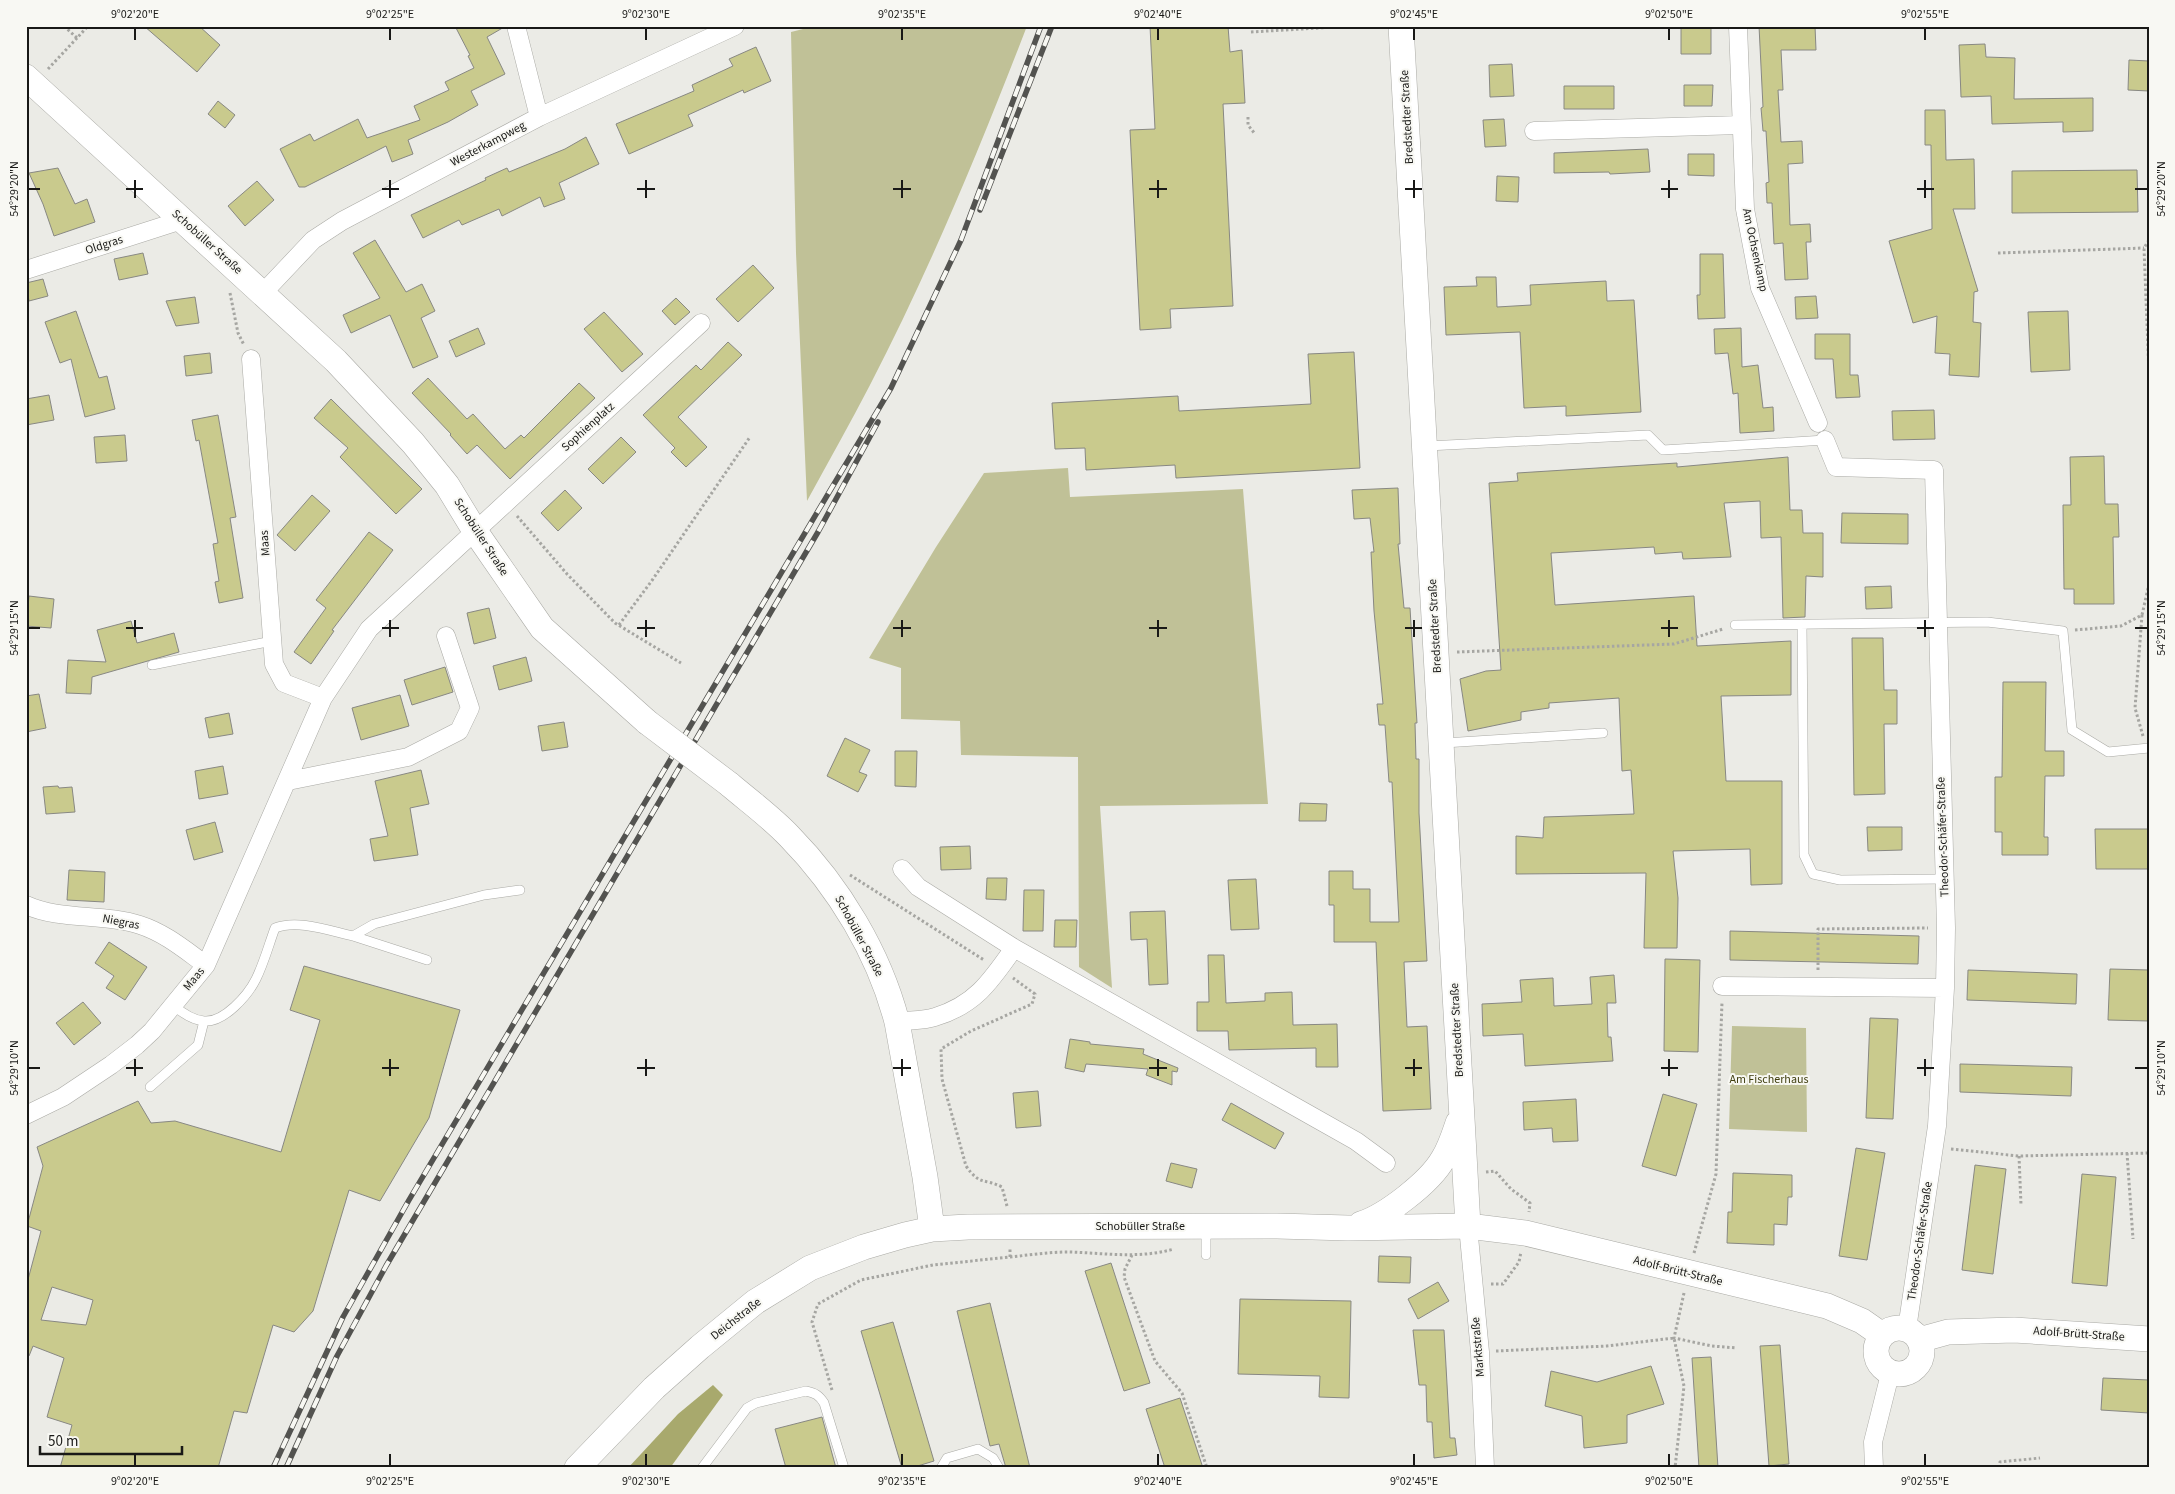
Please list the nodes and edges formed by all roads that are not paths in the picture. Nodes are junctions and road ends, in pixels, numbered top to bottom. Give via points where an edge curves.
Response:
1 (516, 26) edge
2 (735, 26) edge
3 (1401, 26) edge
4 (1738, 26) edge
5 (30, 81) edge
6 (538, 117) junction
7 (1742, 125) junction
8 (1534, 131) dead end
9 (182, 220) junction
10 (26, 270) edge
11 (262, 294) junction
12 (701, 323) dead end
13 (251, 359) road end
14 (1818, 423) dead end
15 (1826, 440) joint
16 (1426, 446) junction
17 (475, 531) junction
18 (1937, 623) junction
19 (1802, 624) junction
20 (1735, 625) road end
21 (446, 636) dead end
22 (272, 641) junction
23 (152, 665) dead end
24 (323, 698) junction
25 (1603, 733) dead end
26 (1441, 743) junction
27 (2148, 748) edge
28 (288, 781) junction
29 (902, 869) dead end
30 (1945, 879) junction
31 (520, 890) dead end
32 (26, 905) edge
33 (353, 936) junction
34 (1014, 948) junction
35 (427, 960) dead end
36 (206, 965) junction
37 (1722, 986) road end
38 (1945, 988) junction
39 (173, 1005) junction
40 (204, 1021) junction
41 (897, 1022) junction
42 (150, 1087) dead end
43 (1461, 1111) junction
44 (26, 1115) edge
45 (1386, 1163) dead end
46 (1468, 1226) junction
47 (1348, 1228) junction
48 (932, 1229) junction
49 (1206, 1233) junction
50 (1206, 1255) dead end
51 (1913, 1334) junction
52 (1882, 1335) junction
53 (2149, 1339) edge
54 (1890, 1374) junction
55 (577, 1468) edge
56 (702, 1468) edge
57 (844, 1468) edge
58 (941, 1468) edge
59 (999, 1468) edge
60 (1485, 1468) edge
61 (1874, 1468) edge

1 - 6 street
2 - 6 street, Westerkampweg
3 - 16 main road, Bredstedter Straße
4 - 7 street, Am Ochsenkamp
5 - 9 main road, Schobüller Straße
6 - 11 street, Westerkampweg via 342,220 313,240
7 - 8 street
7 - 14 street, Am Ochsenkamp via 1745,209 1760,288
9 - 10 street, Oldgras
9 - 11 main road, Schobüller Straße
11 - 17 main road, Schobüller Straße via 336,361 413,443 447,485
12 - 17 street, Sophienplatz
13 - 22 street, Maas
15 - 16 lane via 1663,450 1648,435
15 - 18 street, Theodor-Schäfer-Straße via 1836,467 1934,470
16 - 26 main road, Bredstedter Straße
17 - 24 street, Maas via 369,629
17 - 41 main road, Schobüller Straße, bridge via 542,628 647,722 729,784 789,835 830,883 850,915 872,956
18 - 19 lane
18 - 27 lane via 1987,622 2063,631 2072,730 2108,752
18 - 30 street, Theodor-Schäfer-Straße
19 - 20 lane
19 - 30 lane via 1804,855 1814,874 1840,880
21 - 28 street via 470,708 459,730 408,757
22 - 23 lane
22 - 24 street, Maas via 274,664 284,683
24 - 28 street, Maas
25 - 26 lane
26 - 43 main road, Bredstedter Straße
28 - 36 street, Maas
29 - 34 street via 918,887
30 - 38 street, Theodor-Schäfer-Straße
31 - 33 lane via 484,895 374,924
32 - 36 street, Niegras via 45,912 140,924 179,945
33 - 35 lane
33 - 40 lane via 298,925 275,928 256,979 242,1001 221,1016
34 - 41 street via 986,988 966,1005 934,1018
34 - 45 street via 1356,1142
36 - 39 street, Maas
37 - 38 street
38 - 51 street, Theodor-Schäfer-Straße via 1936,1126
39 - 40 lane via 184,1014
39 - 44 street, Maas via 152,1031 112,1065 63,1098
40 - 42 lane via 198,1045
41 - 48 main road, Schobüller Straße
43 - 46 main road, Bredstedter Straße
43 - 47 main road via 1448,1149 1433,1172 1389,1211
46 - 47 main road, Schobüller Straße
46 - 52 main road, Adolf-Brütt-Straße via 1525,1233 1827,1306 1862,1321
46 - 60 street, Marktstraße via 1480,1352
47 - 49 main road, Schobüller Straße
48 - 49 main road, Schobüller Straße via 968,1227
48 - 55 main road, Deichstraße via 864,1247 818,1265 755,1302 654,1388
49 - 50 lane
51 - 52 main road, Adolf-Brütt-Straße via 1893,1329
51 - 53 main road, Adolf-Brütt-Straße via 2014,1330
51 - 54 main road via 1922,1350 1920,1362 1912,1372
52 - 54 main road via 1877,1341 1875,1356 1879,1366
54 - 61 street via 1873,1442
56 - 57 lane via 747,1408 806,1391 820,1397 824,1403
58 - 59 lane via 947,1458 978,1449 993,1458

